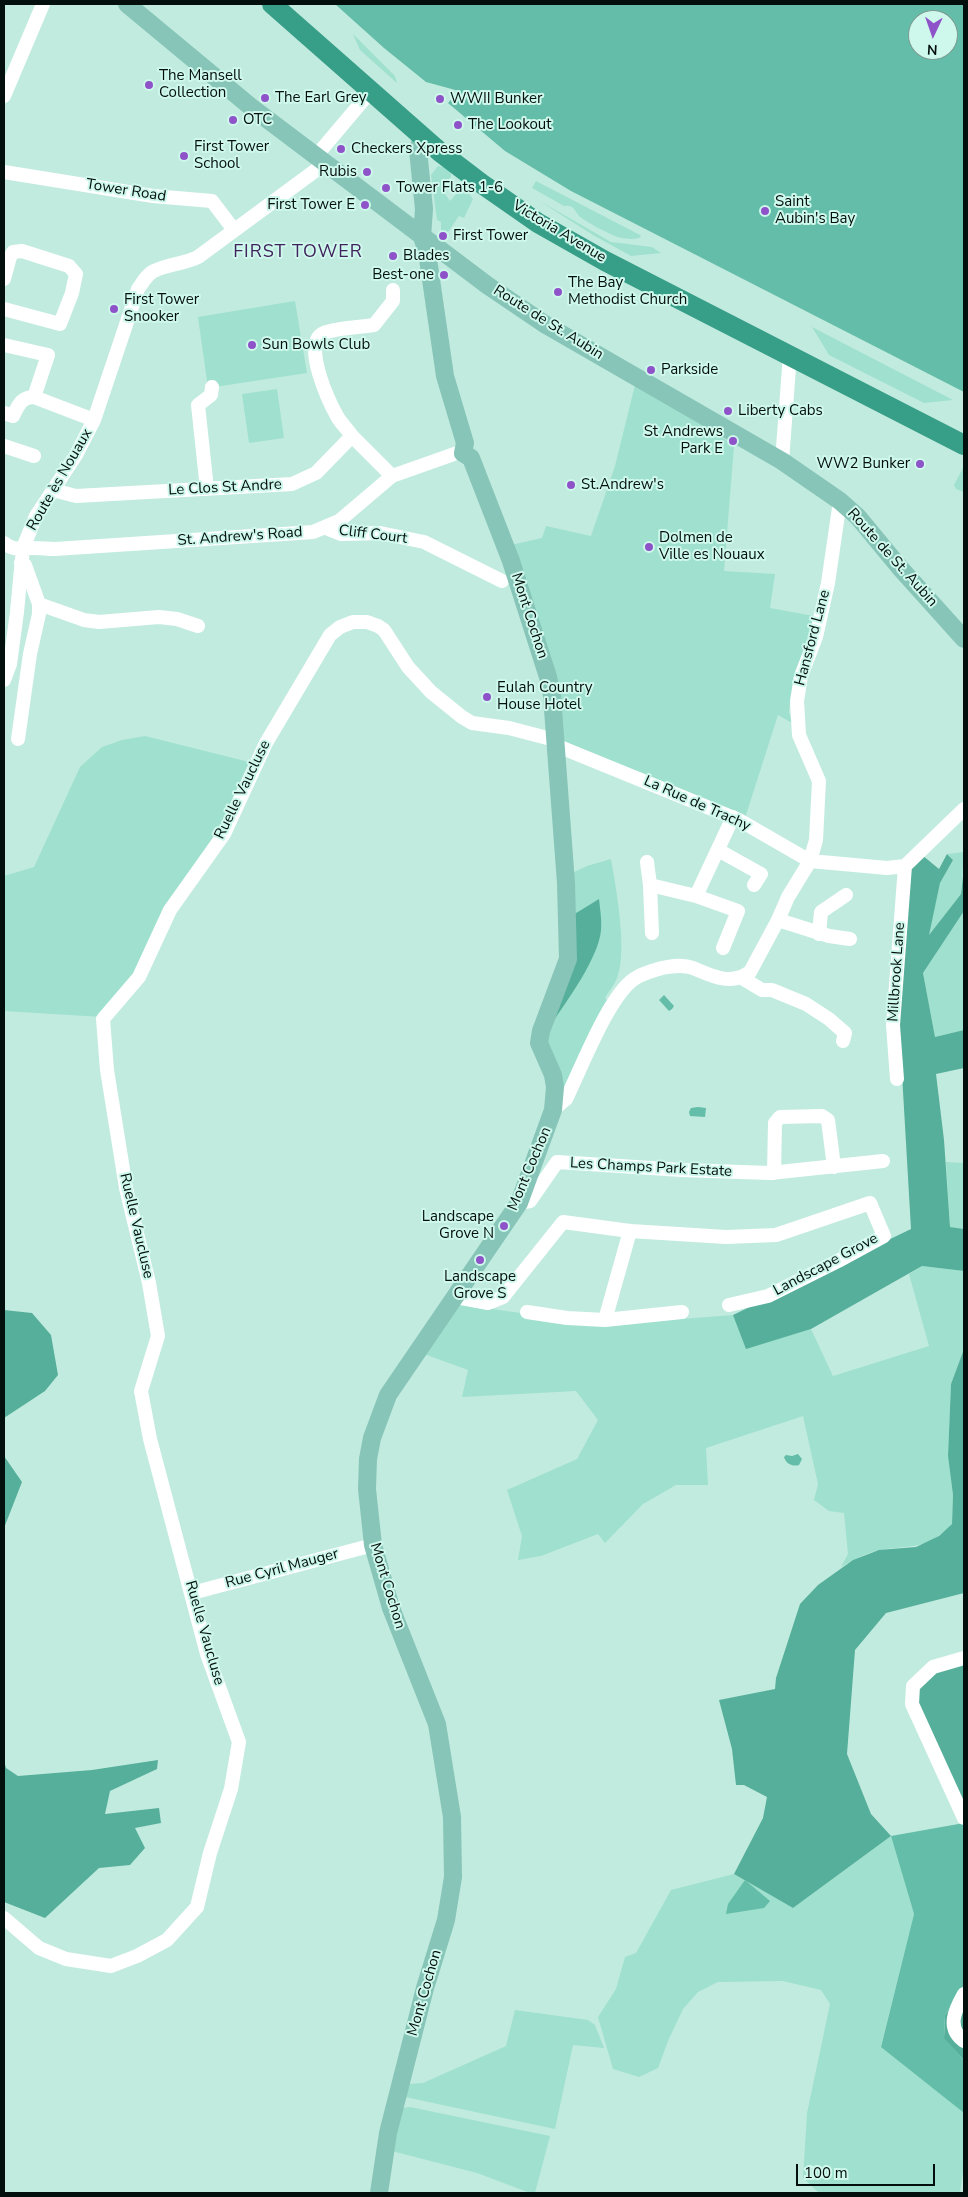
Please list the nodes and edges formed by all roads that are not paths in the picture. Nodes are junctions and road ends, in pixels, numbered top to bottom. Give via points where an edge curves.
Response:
1 (43, 4) edge
2 (127, 4) edge
3 (272, 4) edge
4 (288, 4) edge
5 (371, 90) junction
6 (4, 96) edge
7 (426, 131) junction
8 (322, 159) junction
9 (4, 172) edge
10 (234, 230) junction
11 (422, 237) junction
12 (4, 279) edge
13 (393, 290) dead end
14 (4, 309) edge
15 (4, 345) edge
16 (790, 354) junction
17 (212, 387) dead end
18 (34, 397) junction
19 (4, 413) edge
20 (94, 420) junction
21 (352, 436) junction
22 (964, 436) edge
23 (964, 445) edge
24 (4, 446) edge
25 (463, 453) junction
26 (34, 456) dead end
27 (782, 461) junction
28 (392, 476) junction
29 (207, 489) junction
30 (53, 490) junction
31 (840, 501) junction
32 (326, 528) junction
33 (4, 543) edge
34 (23, 548) junction
35 (21, 563) junction
36 (502, 581) dead end
37 (39, 604) junction
38 (198, 626) dead end
39 (964, 639) edge
40 (4, 680) edge
41 (18, 738) dead end
42 (555, 742) junction
43 (964, 809) edge
44 (733, 817) junction
45 (718, 850) junction
46 (810, 861) junction
47 (648, 862) dead end
48 (905, 866) junction
49 (650, 885) junction
50 (754, 885) dead end
51 (846, 895) dead end
52 (696, 896) junction
53 (778, 920) junction
54 (652, 933) dead end
55 (819, 934) junction
56 (850, 939) dead end
57 (723, 948) dead end
58 (742, 978) junction
59 (843, 1041) dead end
60 (897, 1079) dead end
61 (553, 1110) junction
62 (883, 1161) dead end
63 (834, 1166) junction
64 (774, 1173) junction
65 (519, 1203) junction
66 (630, 1231) junction
67 (456, 1297) junction
68 (729, 1305) dead end
69 (528, 1312) dead end
70 (682, 1312) dead end
71 (605, 1320) junction
72 (373, 1545) junction
73 (192, 1593) junction
74 (964, 1658) edge
75 (964, 1818) edge
76 (4, 1918) edge
77 (964, 1994) edge
78 (964, 2041) edge
79 (379, 2193) edge

1 - 6 street
2 - 8 main road, Route de St. Aubin via 251,107
3 - 5 highway, Victoria Avenue
4 - 7 highway, Victoria Avenue
5 - 7 highway, Victoria Avenue
5 - 8 street, Route ès Nouaux
7 - 11 main road, Mont Cochon via 418,150 424,209
7 - 16 highway, Victoria Avenue via 440,152 538,222 605,261
7 - 22 highway, Victoria Avenue via 542,214 601,249
8 - 10 street, Route ès Nouaux
8 - 11 main road, Route de St. Aubin
9 - 10 street, Tower Road via 153,196 212,201
10 - 20 street, Route ès Nouaux via 198,257 155,270 147,276 138,289
11 - 25 main road, Mont Cochon via 445,376 465,444
11 - 27 main road, Route de St. Aubin via 546,325
12 - 14 street via 13,252 22,251 69,266 76,274 60,324
13 - 21 street via 393,301 374,325 325,332 317,338 314,346 321,379 338,418
15 - 18 street via 48,355
16 - 23 highway, Victoria Avenue
16 - 27 street
17 - 29 street via 211,395 198,405
18 - 19 street via 21,401 13,416
18 - 20 street
20 - 30 street, Route ès Nouaux
21 - 28 street
21 - 29 street, Le Clos St Andre via 316,473 292,484
24 - 26 street
25 - 28 street, St. Andrew's Road
25 - 42 main road, Mont Cochon via 471,458 511,561 548,677
27 - 31 main road, Route de St. Aubin
28 - 32 street, St. Andrew's Road via 353,511
29 - 30 street, Le Clos St Andre via 76,496
30 - 34 street, Route ès Nouaux via 36,516
31 - 39 main road, Route de St. Aubin via 858,517
31 - 46 street, Hansford Lane via 828,583 816,637 800,676 797,701 800,735 819,781 816,840
32 - 34 street, St. Andrew's Road via 277,536 55,549
32 - 36 street, Cliff Court via 341,534 380,532 424,542
33 - 34 street, St. Andrew's Road via 11,549
34 - 35 street, Route ès Nouaux
35 - 37 street via 25,565
35 - 40 street, Route ès Nouaux via 10,664
37 - 38 street via 98,622 158,617
37 - 41 street
42 - 44 street, La Rue de Trachy
42 - 61 main road, Mont Cochon via 566,882 568,959 539,1043 553,1075
42 - 73 street, Ruelle Vaucluse via 509,728 472,723 431,692 408,667 384,630 367,622 353,622 340,627 330,635 266,743 224,834 170,910 139,978 103,1019 107,1070 126,1188 158,1336 141,1391 150,1439
43 - 48 street
44 - 45 street
44 - 46 street, La Rue de Trachy
45 - 50 street via 760,874
45 - 52 street
46 - 48 street, La Rue de Trachy via 887,868
46 - 53 street, Hansford Lane
47 - 49 street
48 - 60 street, Millbrook Lane via 893,1025
49 - 52 street
49 - 54 street
51 - 55 street via 821,912
52 - 57 street via 742,905
53 - 55 street
53 - 58 street, Hansford Lane via 750,972
55 - 56 street
58 - 59 street via 762,990 772,990 806,1004 845,1033
58 - 61 street via 721,979 689,966 676,965 645,972 632,980 612,1003 566,1099
61 - 65 main road, Mont Cochon
62 - 63 street, Les Champs Park Estate
63 - 64 street, Les Champs Park Estate
63 - 64 street via 828,1120 822,1116 780,1117 774,1123
64 - 65 street, Les Champs Park Estate via 557,1162 530,1201
65 - 67 main road, Mont Cochon
66 - 67 street, Landscape Grove via 563,1222 504,1297 488,1303
66 - 68 street, Landscape Grove via 726,1237 776,1235 870,1203 884,1236 768,1296
66 - 71 street
67 - 72 main road, Mont Cochon via 388,1395 377,1422 368,1458 367,1489
69 - 71 street
70 - 71 street
72 - 73 street, Rue Cyril Mauger
72 - 79 main road, Mont Cochon via 391,1608 437,1724 452,1818 453,1877 446,1920 388,2133
73 - 76 street, Ruelle Vaucluse via 207,1654 238,1742 231,1789 197,1907 167,1940 111,1966 66,1959 39,1948
74 - 75 street via 933,1667 913,1686 912,1704
77 - 78 street via 954,2011 953,2024

